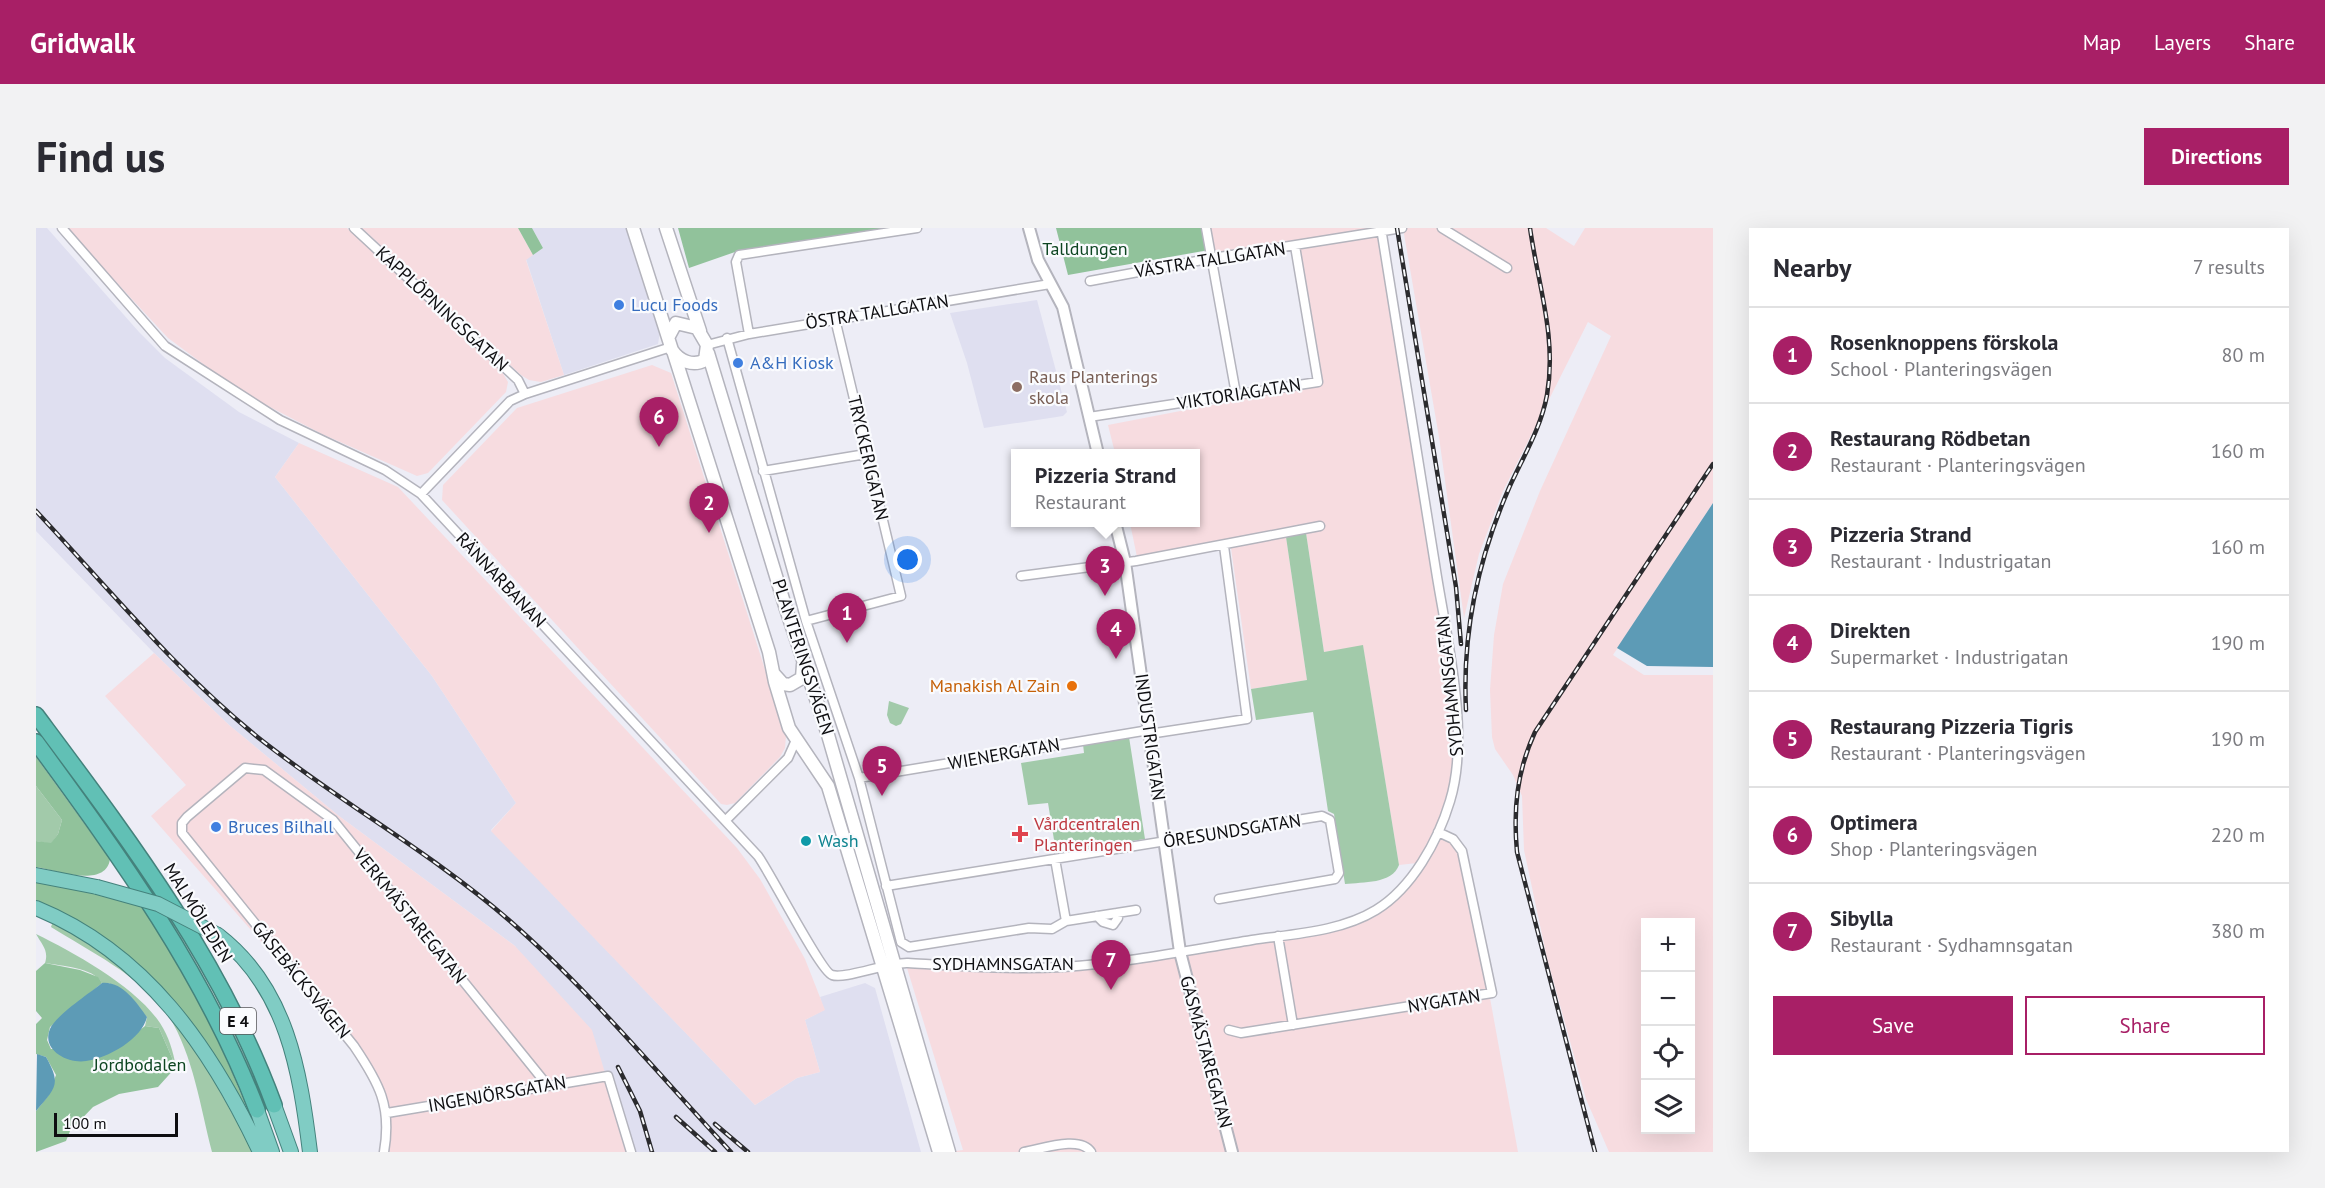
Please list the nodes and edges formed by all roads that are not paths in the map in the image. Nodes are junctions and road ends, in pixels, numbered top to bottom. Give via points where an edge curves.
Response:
1 (62, 228) edge
2 (354, 228) edge
3 (633, 228) edge
4 (666, 228) edge
5 (917, 228) edge
6 (1029, 228) edge
7 (1206, 228) edge
8 (1402, 228) edge
9 (1442, 228) edge
10 (1382, 230) edge
11 (1295, 246) junction
12 (1213, 258) junction
13 (1507, 268) dead end
14 (1090, 281) dead end
15 (1050, 284) junction
16 (835, 319) junction
17 (700, 331) junction
18 (749, 334) junction
19 (727, 338) junction
20 (671, 346) junction
21 (707, 349) junction
22 (525, 394) junction
23 (1236, 394) junction
24 (1089, 417) junction
25 (1097, 449) edge
26 (866, 454) junction
27 (763, 471) junction
28 (421, 494) junction
29 (1320, 526) dead end
30 (1116, 527) edge
31 (1224, 546) junction
32 (1125, 562) junction
33 (1021, 576) dead end
34 (806, 621) junction
35 (802, 658) junction
36 (773, 673) junction
37 (36, 715) edge
38 (1149, 732) junction
39 (796, 740) junction
40 (36, 742) edge
41 (859, 778) junction
42 (726, 820) junction
43 (182, 823) joint
44 (1438, 832) junction
45 (1164, 842) junction
46 (1055, 859) junction
47 (36, 875) edge
48 (886, 886) junction
49 (1219, 899) dead end
50 (36, 908) edge
51 (1136, 910) dead end
52 (1066, 921) junction
53 (1278, 936) junction
54 (1180, 952) junction
55 (888, 964) junction
56 (1293, 1025) junction
57 (1229, 1030) dead end
58 (548, 1086) junction
59 (926, 1086) junction
60 (274, 1105) joint
61 (257, 1110) joint
62 (387, 1113) junction
63 (260, 1152) edge
64 (272, 1152) edge
65 (291, 1152) edge
66 (310, 1152) edge
67 (384, 1152) edge
68 (631, 1152) edge
69 (939, 1152) edge
70 (949, 1152) edge
71 (1024, 1152) edge
72 (1091, 1152) edge
73 (1232, 1152) edge

1 - 28 street, RÄNNARBANAN via 165,346 280,420 384,470
2 - 22 street, KAPPLÖPNINGSGATAN via 518,380
3 - 20 main road, PLANTERINGSVÄGEN
4 - 17 main road
5 - 18 street via 737,258
6 - 15 street
7 - 12 street
8 - 10 street, VÄSTRA TALLGATAN
9 - 13 street
10 - 11 street, VÄSTRA TALLGATAN
10 - 44 street, SYDHAMNSGATAN via 1459,740 1455,782
11 - 12 street, VÄSTRA TALLGATAN
11 - 23 street, VIKTORIAGATAN via 1318,382
12 - 14 street, VÄSTRA TALLGATAN
12 - 23 street
15 - 16 street, ÖSTRA TALLGATAN
15 - 24 street via 1063,307
16 - 18 street, ÖSTRA TALLGATAN
16 - 26 street, TRYCKERIGATAN
17 - 20 main road via 693,325 676,323
17 - 21 main road
18 - 19 street, ÖSTRA TALLGATAN
19 - 21 street, ÖSTRA TALLGATAN
19 - 27 street, PLANTERINGSVÄGEN
20 - 21 main road via 689,363 705,360
20 - 22 street
20 - 36 main road, PLANTERINGSVÄGEN
21 - 35 main road, PLANTERINGSVÄGEN
22 - 28 street via 510,401
23 - 24 street, VIKTORIAGATAN
24 - 25 street
26 - 27 street
26 - 34 street, TRYCKERIGATAN via 901,596
27 - 34 street, PLANTERINGSVÄGEN
28 - 42 street, RÄNNARBANAN
29 - 31 street via 1236,540
30 - 32 street, INDUSTRIGATAN
31 - 32 street
31 - 38 street, WIENERGATAN via 1247,718
32 - 33 street
32 - 38 street, INDUSTRIGATAN
34 - 41 street, PLANTERINGSVÄGEN
35 - 36 main road via 801,680 786,685
35 - 55 main road, PLANTERINGSVÄGEN via 828,735
36 - 39 main road, PLANTERINGSVÄGEN
37 - 60 highway, MALMÖLEDEN / E 4 via 133,846 195,942 238,1022
38 - 41 street, WIENERGATAN
38 - 45 street, INDUSTRIGATAN
39 - 42 street, PLANTERINGSVÄGEN via 788,758
39 - 55 main road, PLANTERINGSVÄGEN via 828,786
40 - 61 highway, MALMÖLEDEN / E 4 via 118,854 183,957 231,1048
41 - 48 street, PLANTERINGSVÄGEN
42 - 55 street, RÄNNARBANAN via 769,872 827,973 839,976
43 - 58 street, VERKMÄSTAREGATAN via 245,768 264,770 333,820
43 - 62 street, GÅSEBÄCKSVÄGEN via 182,833 354,1046 379,1085
44 - 53 street, SYDHAMNSGATAN via 1407,882 1377,909 1342,924
44 - 56 street, NYGATAN via 1453,839 1462,851 1492,993
45 - 46 street, ÖRESUNDSGATAN
45 - 49 street, ÖRESUNDSGATAN via 1328,818 1339,873 1335,879
45 - 54 street, INDUSTRIGATAN
46 - 48 street, ÖRESUNDSGATAN
46 - 52 street
47 - 66 highway, bridge via 97,886 158,904 218,935 236,949 261,978 284,1023 297,1068
48 - 52 street, PLANTERINGSVÄGEN via 903,945 909,947 1029,928 1052,929
50 - 63 highway via 92,936 159,992 219,1074
51 - 52 street
53 - 54 street, SYDHAMNSGATAN
53 - 56 street
54 - 55 street, SYDHAMNSGATAN via 1064,967
54 - 73 street, GASMÄSTAREGATAN
55 - 59 main road
56 - 57 street, NYGATAN via 1241,1033
58 - 62 street, INGENJÖRSGATAN
58 - 68 street, INGENJÖRSGATAN via 608,1076
59 - 69 main road
59 - 70 main road
60 - 65 highway, MALMÖLEDEN / E 4
61 - 64 highway, MALMÖLEDEN / E 4
62 - 67 street, GÅSEBÄCKSVÄGEN
71 - 72 street via 1074,1143 1086,1145

